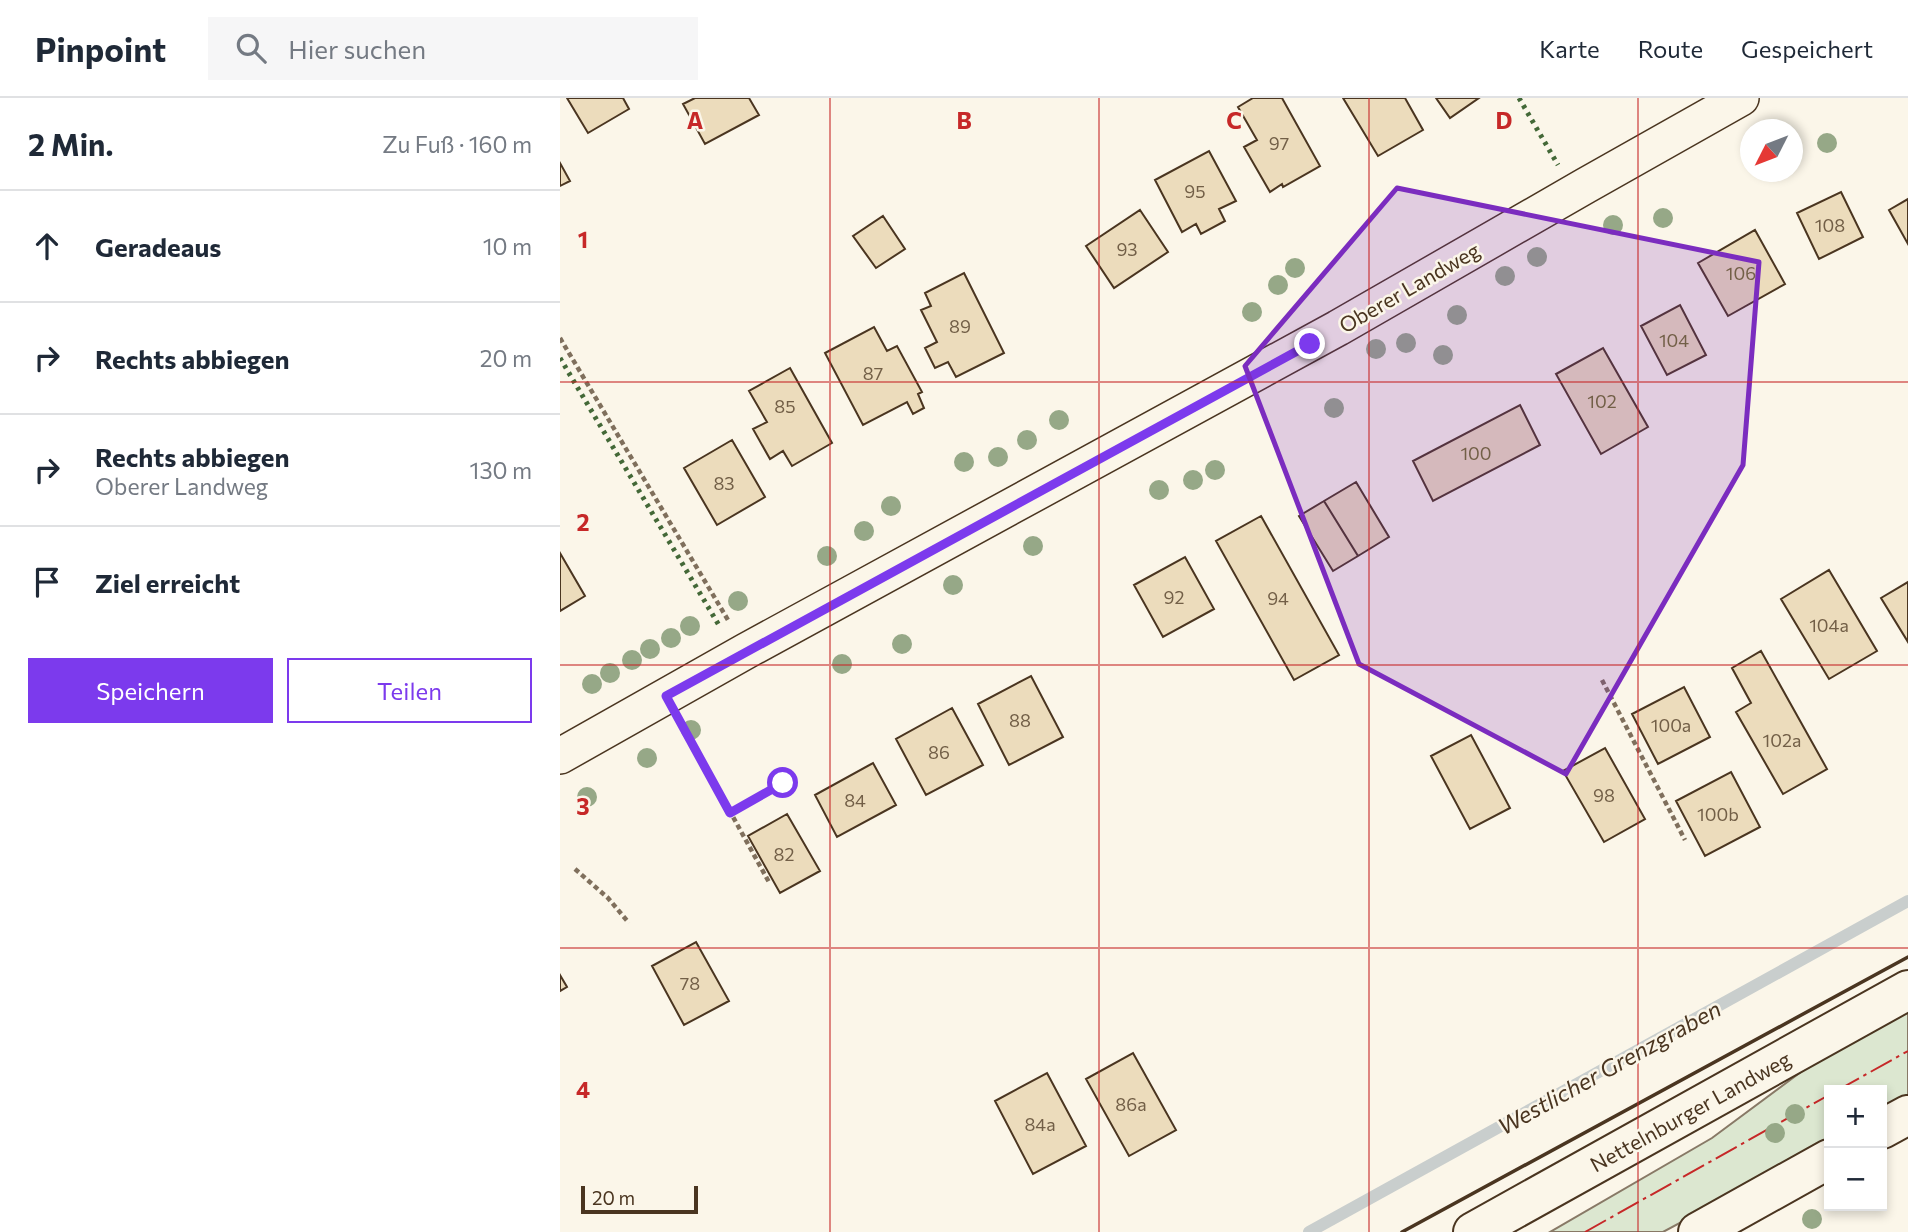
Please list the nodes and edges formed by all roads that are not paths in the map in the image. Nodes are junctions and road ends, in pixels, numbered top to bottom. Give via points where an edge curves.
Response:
1 (1741, 98) edge
2 (560, 756) edge
3 (1908, 990) edge
4 (1908, 1115) edge
5 (1887, 1126) edge
6 (1824, 1162) edge
7 (1473, 1232) edge
8 (1698, 1232) edge

1 - 2 street, Oberer Landweg via 1329,333
3 - 7 main road, Nettelnburger Landweg
4 - 5 main road
6 - 8 main road

